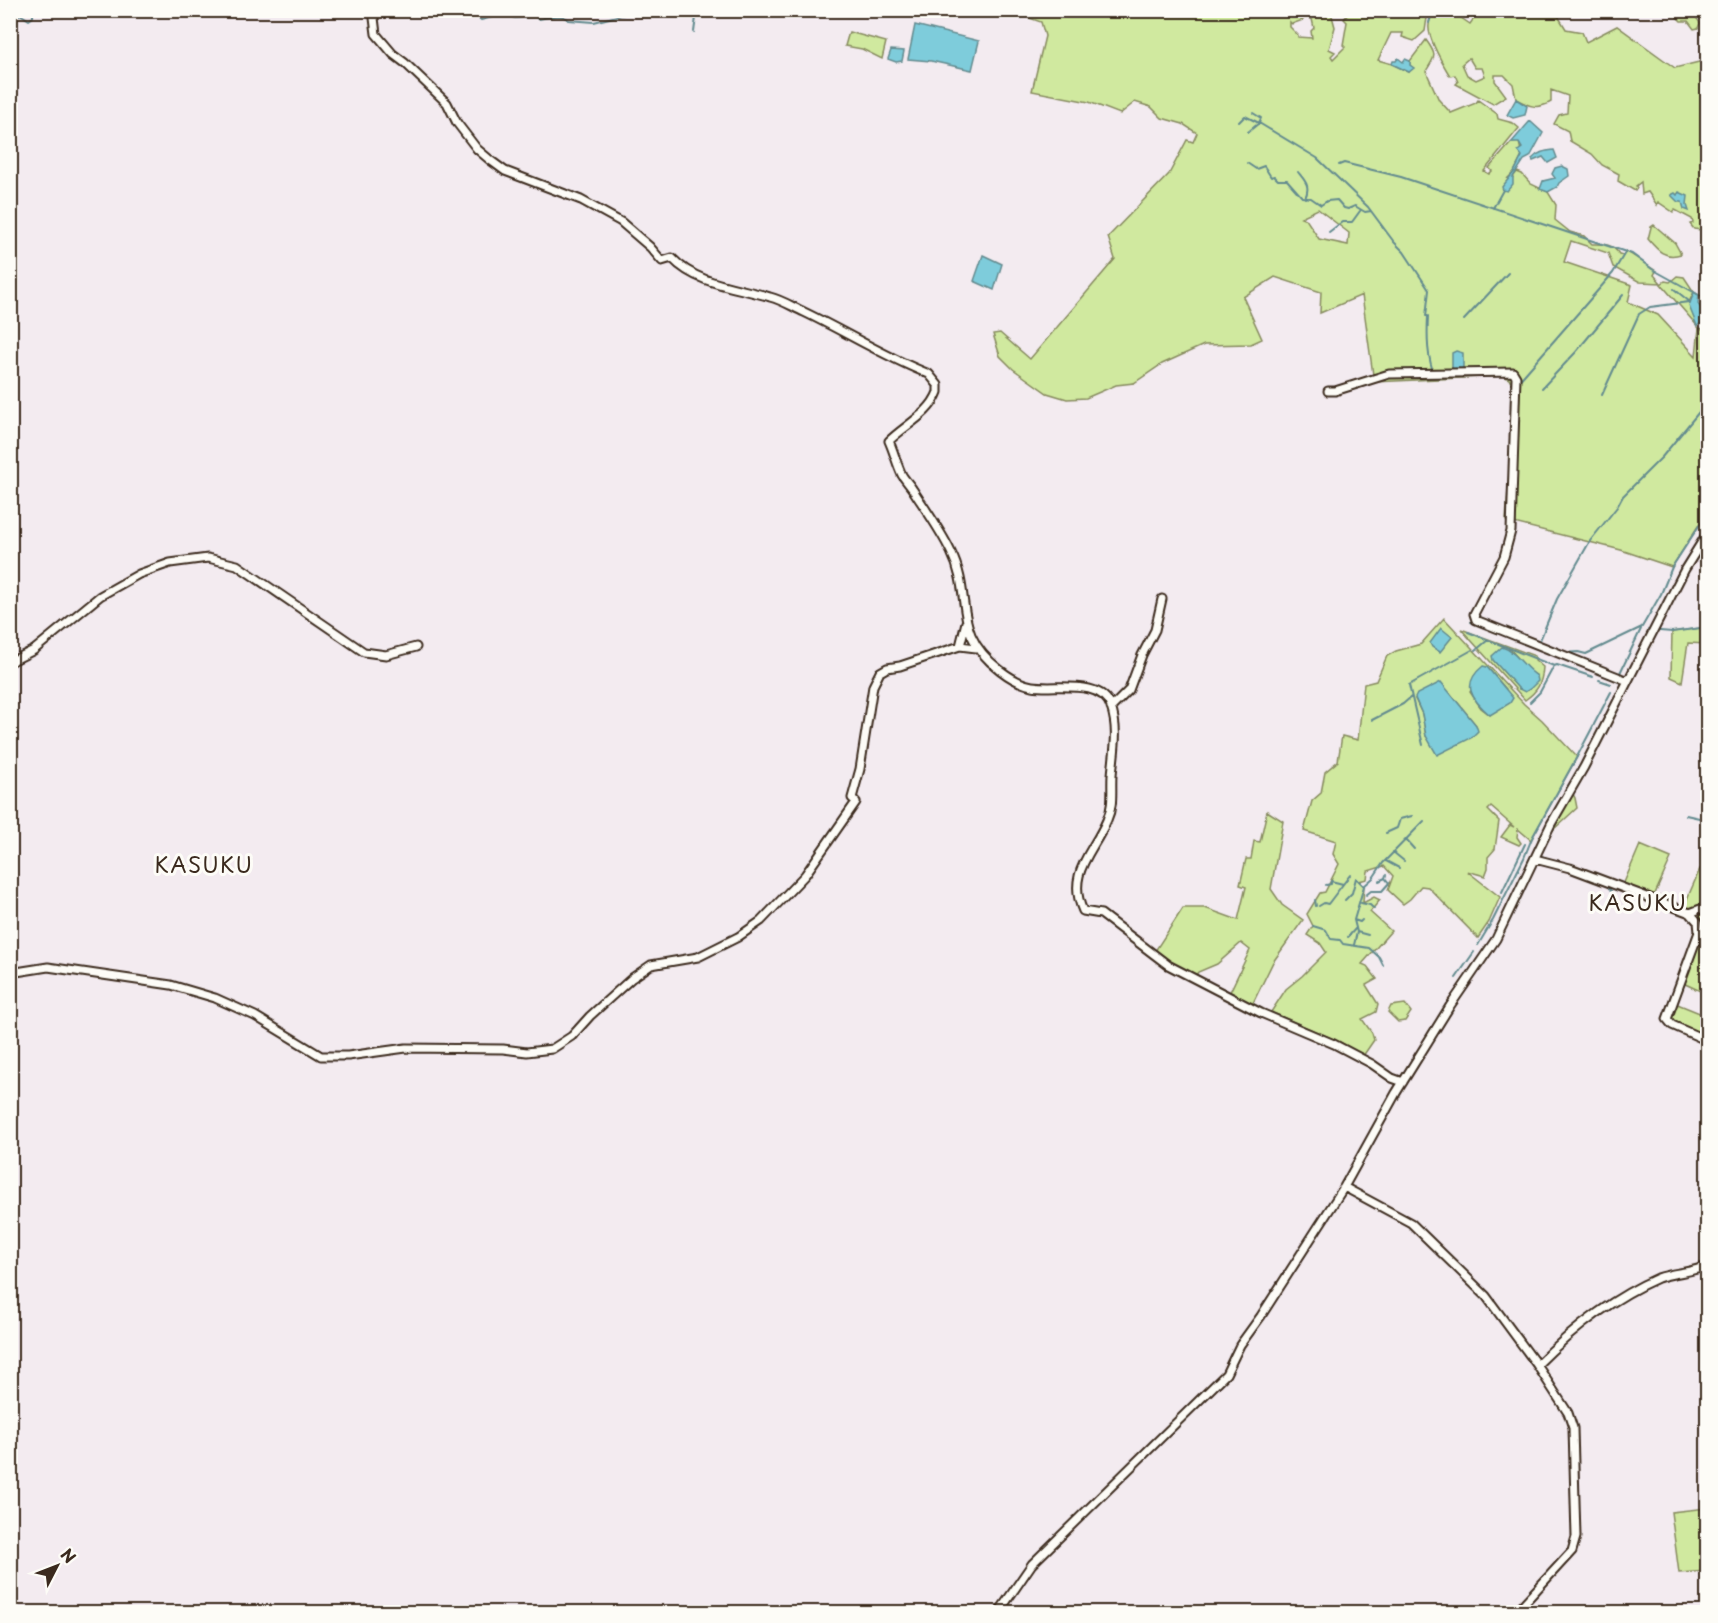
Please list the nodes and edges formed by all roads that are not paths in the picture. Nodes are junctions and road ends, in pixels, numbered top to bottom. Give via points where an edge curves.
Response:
1 (373, 10) edge
2 (1328, 391) dead end
3 (1707, 532) edge
4 (1161, 599) dead end
5 (966, 622) junction
6 (416, 646) dead end
7 (960, 646) junction
8 (976, 648) junction
9 (10, 662) edge
10 (1628, 681) junction
11 (1112, 708) junction
12 (1535, 859) junction
13 (1707, 903) edge
14 (1690, 913) junction
15 (10, 973) edge
16 (1707, 1041) edge
17 (1403, 1082) junction
18 (1344, 1187) junction
19 (1707, 1266) edge
20 (1537, 1365) junction
21 (999, 1612) edge
22 (1516, 1612) edge

1 - 5 street via 376,34 447,103 477,149 504,171 581,200 621,222 662,261 672,258 692,274 709,281 772,297 929,374 938,385 938,392 931,404 890,441 902,475 957,566
2 - 10 street via 1389,374 1513,372 1516,377 1511,531 1504,557 1474,614 1476,620
3 - 10 street
4 - 11 street via 1155,630 1129,690
5 - 7 street
5 - 8 street
6 - 9 street via 386,655 364,652 237,565 208,558 170,563 139,574 100,596 34,650
7 - 8 street
7 - 15 street via 880,672 873,686 852,798 856,802 805,875 761,921 698,957 651,965 632,978 572,1036 552,1049 527,1052 406,1048 321,1056 255,1016 215,998 171,985 79,970 48,968
8 - 11 street via 1001,671 1024,684 1092,690 1101,694
10 - 12 street
11 - 17 street via 1116,739 1111,809 1078,874 1077,898 1083,911 1101,914 1168,965 1334,1044
12 - 14 street via 1570,868
12 - 17 street via 1496,939
13 - 14 street
14 - 16 street via 1698,922 1699,932 1667,1019
17 - 18 street
18 - 20 street via 1411,1223 1486,1296
18 - 21 street via 1240,1345 1226,1374 1032,1564
19 - 20 street via 1667,1275 1621,1297 1583,1323
20 - 22 street via 1568,1413 1573,1428 1576,1537 1572,1551

